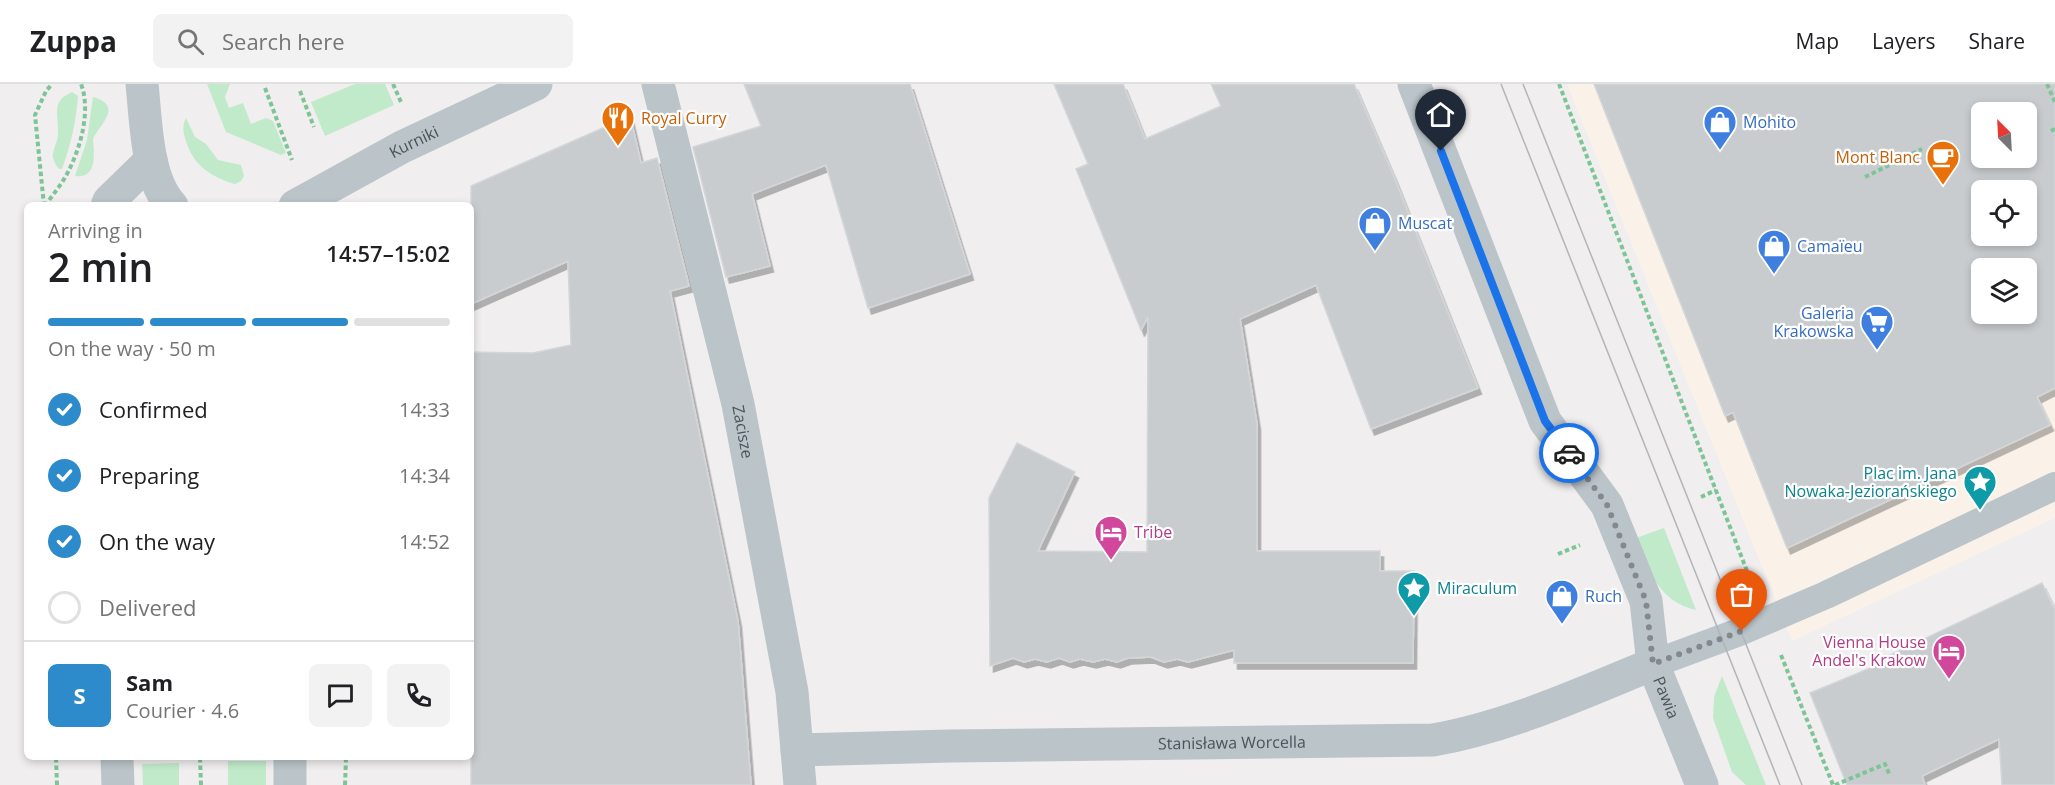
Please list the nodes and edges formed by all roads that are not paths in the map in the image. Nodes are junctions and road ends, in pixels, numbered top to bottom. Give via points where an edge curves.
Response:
1 (142, 84) edge
2 (536, 84) edge
3 (658, 84) edge
4 (1414, 84) edge
5 (151, 160) junction
6 (109, 202) edge
7 (168, 202) edge
8 (302, 202) edge
9 (2055, 486) edge
10 (1653, 664) junction
11 (797, 750) junction
12 (117, 760) edge
13 (290, 760) edge
14 (118, 785) edge
15 (290, 785) edge
16 (800, 785) edge
17 (1702, 785) edge

1 - 5 street
2 - 8 street, Kurniki via 402,147
3 - 11 street, Zacisze via 738,404 792,692
4 - 10 street, Pawia via 1545,421 1607,505 1646,601
5 - 6 street
5 - 7 street
9 - 10 lane via 1826,595
10 - 11 street, Stanisława Worcella via 1517,717 1464,735 1433,740
10 - 17 street, Pawia
11 - 16 street, Zacisze
12 - 14 street
13 - 15 street

